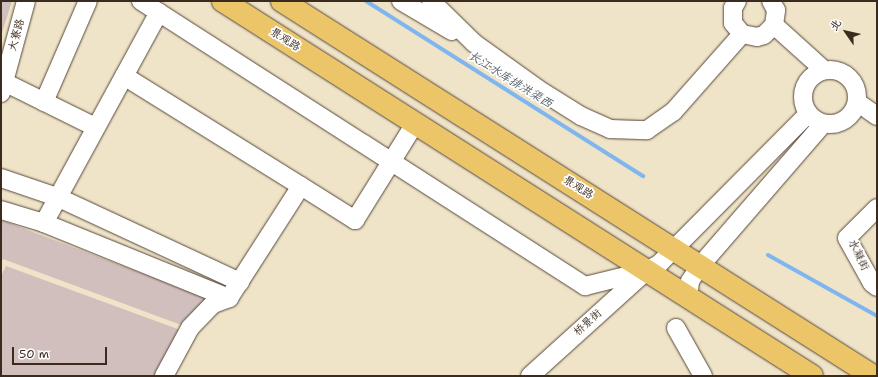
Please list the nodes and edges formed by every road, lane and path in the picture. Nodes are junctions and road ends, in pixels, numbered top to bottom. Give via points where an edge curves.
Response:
1 (26, 1) edge
2 (88, 1) edge
3 (141, 1) edge
4 (224, 1) edge
5 (282, 1) edge
6 (401, 1) edge
7 (431, 1) edge
8 (737, 1) edge
9 (771, 1) edge
10 (159, 12) junction
11 (774, 25) junction
12 (742, 34) junction
13 (474, 43) junction
14 (6, 56) edge
15 (824, 70) junction
16 (124, 76) junction
17 (3, 88) edge
18 (44, 102) junction
19 (857, 102) junction
20 (808, 114) junction
21 (877, 116) edge
22 (416, 122) junction
23 (823, 124) junction
24 (96, 127) junction
25 (392, 161) junction
26 (1, 178) edge
27 (301, 186) junction
28 (57, 197) junction
29 (877, 208) edge
30 (1, 210) edge
31 (44, 223) junction
32 (673, 248) junction
33 (700, 266) junction
34 (646, 271) junction
35 (240, 282) junction
36 (877, 287) edge
37 (229, 298) junction
38 (688, 298) junction
39 (676, 328) dead end
40 (164, 376) edge
41 (530, 376) edge
42 (703, 376) edge
43 (812, 376) edge
44 (873, 376) edge

1 - 14 street, 大寮路
2 - 18 street
3 - 10 street
4 - 22 main road, 景观路
5 - 32 main road, 景观路
6 - 13 street
7 - 13 street
8 - 12 street via 732,16 737,30
9 - 11 street via 776,10
10 - 16 street
10 - 25 street
11 - 12 street via 764,35 757,37
11 - 15 street
12 - 13 street via 673,112 647,130 610,129 581,116
14 - 17 street, 大寮路
15 - 19 street via 842,72 849,78 857,93
15 - 20 street via 809,79 804,87 802,96
16 - 24 street
16 - 27 street
17 - 18 street
18 - 24 street
19 - 21 street
19 - 23 street via 849,118 841,123
20 - 23 street
20 - 32 street
22 - 25 street
22 - 34 main road, 景观路
23 - 33 street
24 - 28 street
25 - 27 street via 354,220
25 - 34 street via 586,286
26 - 28 street
27 - 35 street
28 - 31 street
28 - 35 street
29 - 36 street, 水凝街 via 847,238 872,283
30 - 31 street
31 - 37 street
32 - 33 main road, 景观路
32 - 34 street via 659,264
33 - 38 street via 690,281
33 - 44 main road, 景观路
34 - 38 main road, 景观路
34 - 41 street, 桥景街
35 - 37 street
37 - 40 street via 213,304 190,328
38 - 43 main road, 景观路
39 - 42 street

